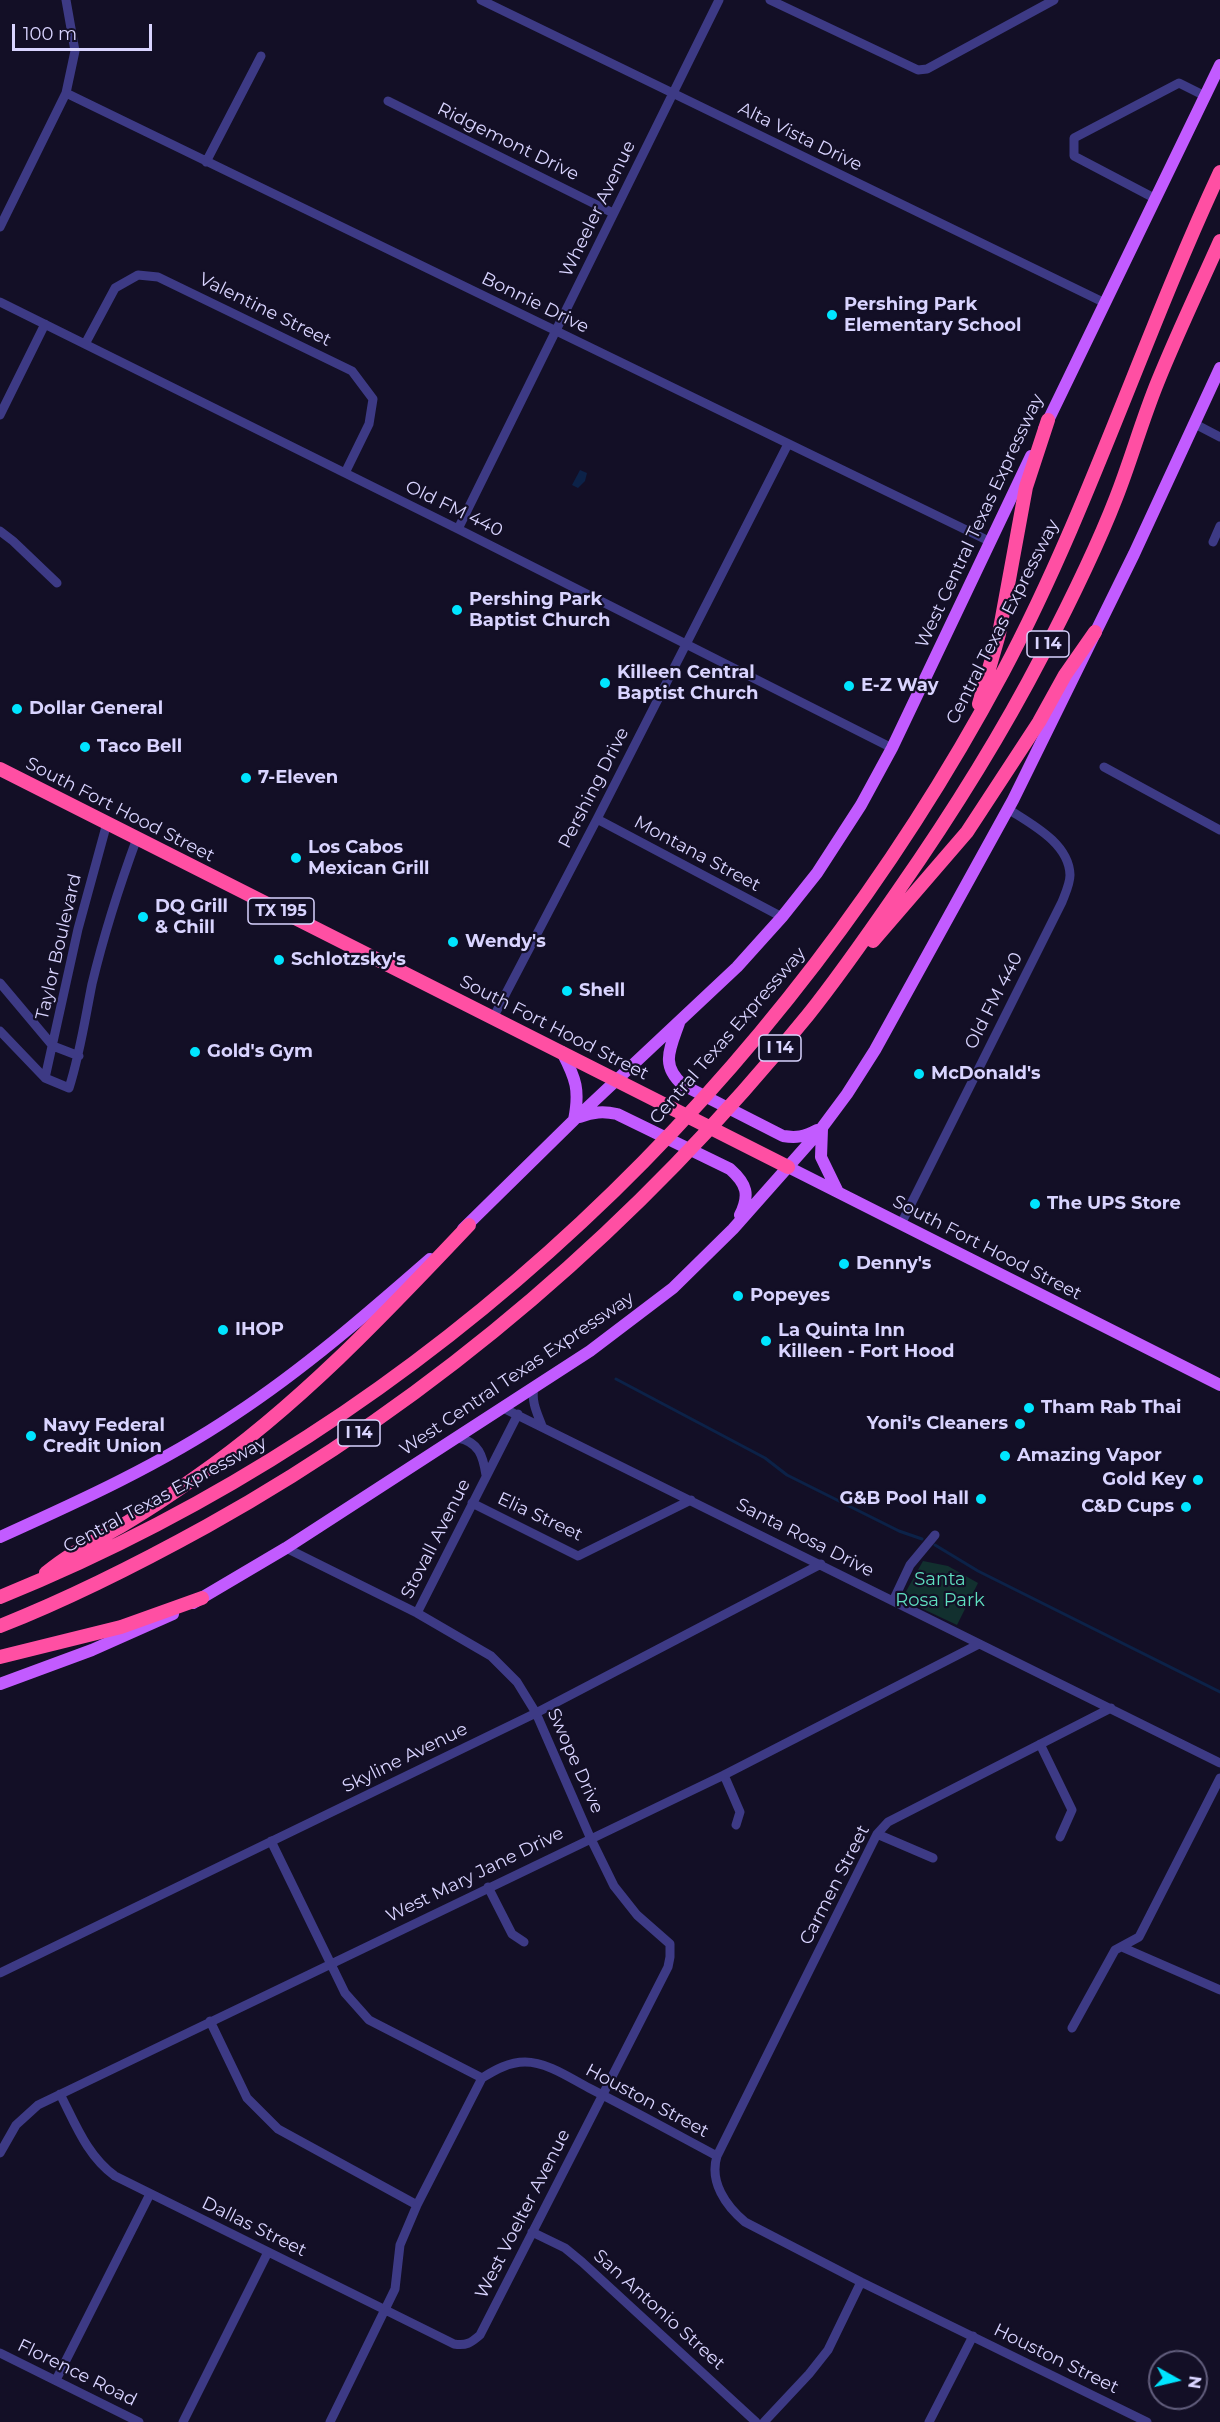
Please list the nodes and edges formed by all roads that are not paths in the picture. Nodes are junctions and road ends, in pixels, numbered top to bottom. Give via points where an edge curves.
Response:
1 (66, 0) edge
2 (481, 0) edge
3 (719, 0) edge
4 (770, 0) edge
5 (1054, 0) edge
6 (261, 56) dead end
7 (1220, 65) edge
8 (66, 93) junction
9 (674, 94) junction
10 (1205, 96) junction
11 (388, 101) dead end
12 (206, 162) junction
13 (1220, 172) edge
14 (1156, 199) junction
15 (613, 213) junction
16 (0, 226) edge
17 (1220, 241) edge
18 (0, 302) edge
19 (1105, 303) junction
20 (45, 324) junction
21 (556, 332) junction
22 (85, 344) junction
23 (1220, 368) edge
24 (0, 415) edge
25 (1048, 420) junction
26 (1195, 424) junction
27 (1220, 437) edge
28 (788, 444) junction
29 (345, 473) junction
30 (1220, 526) edge
31 (458, 529) junction
32 (0, 531) edge
33 (991, 542) junction
34 (1213, 542) dead end
35 (57, 583) dead end
36 (1095, 633) junction
37 (686, 643) junction
38 (973, 727) junction
39 (892, 748) junction
40 (1104, 767) dead end
41 (0, 769) edge
42 (1008, 809) junction
43 (597, 819) junction
44 (107, 823) junction
45 (1220, 830) edge
46 (137, 838) junction
47 (782, 917) junction
48 (0, 983) edge
49 (810, 1013) junction
50 (493, 1018) junction
51 (680, 1022) junction
52 (0, 1031) edge
53 (53, 1046) junction
54 (562, 1052) junction
55 (80, 1056) junction
56 (45, 1078) junction
57 (617, 1080) junction
58 (574, 1120) junction
59 (822, 1127) junction
60 (788, 1167) junction
61 (838, 1192) junction
62 (901, 1224) junction
63 (469, 1225) junction
64 (733, 1229) junction
65 (1220, 1384) edge
66 (534, 1388) junction
67 (503, 1408) junction
68 (518, 1414) junction
69 (542, 1426) junction
70 (458, 1438) junction
71 (486, 1476) junction
72 (691, 1500) junction
73 (472, 1503) junction
74 (935, 1535) dead end
75 (0, 1537) edge
76 (286, 1548) junction
77 (821, 1564) junction
78 (34, 1583) junction
79 (0, 1597) edge
80 (202, 1598) junction
81 (893, 1601) junction
82 (417, 1613) junction
83 (0, 1626) edge
84 (979, 1644) junction
85 (0, 1657) edge
86 (0, 1684) edge
87 (1111, 1708) junction
88 (536, 1713) junction
89 (1040, 1744) junction
90 (1220, 1763) edge
91 (724, 1775) junction
92 (1220, 1778) edge
93 (736, 1825) dead end
94 (877, 1834) junction
95 (1060, 1837) dead end
96 (590, 1838) junction
97 (271, 1841) junction
98 (933, 1858) dead end
99 (488, 1887) junction
100 (524, 1942) dead end
101 (1124, 1947) junction
102 (671, 1952) joint
103 (330, 1963) junction
104 (0, 1973) edge
105 (1220, 1990) edge
106 (210, 2021) junction
107 (1072, 2028) dead end
108 (482, 2078) junction
109 (60, 2094) junction
110 (603, 2096) junction
111 (0, 2153) edge
112 (717, 2156) junction
113 (150, 2194) junction
114 (417, 2205) junction
115 (532, 2232) junction
116 (268, 2252) junction
117 (861, 2282) junction
118 (386, 2311) junction
119 (973, 2336) junction
120 (469, 2344) joint
121 (0, 2353) edge
122 (56, 2380) junction
123 (139, 2422) edge
124 (183, 2422) edge
125 (330, 2422) edge
126 (756, 2422) edge
127 (764, 2422) edge
128 (929, 2422) edge
129 (1147, 2422) edge

1 - 8 street via 75,51
2 - 9 street, Alta Vista Drive
3 - 9 street, Wheeler Avenue
4 - 5 street via 918,70 927,69
6 - 12 street
7 - 10 main road, West Central Texas Expressway
8 - 12 street, Bonnie Drive
8 - 16 street
9 - 15 street, Wheeler Avenue
9 - 19 street, Alta Vista Drive
10 - 14 main road, West Central Texas Expressway
10 - 14 street via 1179,83 1074,138 1074,156
11 - 15 street, Ridgemont Drive
12 - 21 street, Bonnie Drive
13 - 38 highway, Central Texas Expressway / I 14 via 1160,308 1066,542
14 - 19 main road, West Central Texas Expressway
15 - 21 street, Wheeler Avenue
17 - 49 highway, I 14 via 1157,383 1116,500 1042,655 991,749 945,821
18 - 20 street, Old FM 440
19 - 25 main road, West Central Texas Expressway
20 - 22 street, Old FM 440
20 - 24 street
21 - 28 street, Bonnie Drive
21 - 31 street, Wheeler Avenue
22 - 29 street, Old FM 440
22 - 29 street, Valentine Street via 115,288 138,275 158,277 352,370 373,399 369,424
23 - 26 main road, West Central Texas Expressway
25 - 33 main road, West Central Texas Expressway
25 - 38 highway via 1026,487 999,634
26 - 27 street
26 - 36 main road, West Central Texas Expressway
28 - 33 street, Bonnie Drive
28 - 37 street, Pershing Drive
29 - 31 street, Old FM 440
30 - 34 street
31 - 37 street, Old FM 440
32 - 35 street
33 - 39 main road, West Central Texas Expressway
36 - 42 main road, West Central Texas Expressway
36 - 49 highway via 967,832
37 - 39 street, Old FM 440
37 - 43 street, Pershing Drive
38 - 78 highway, Central Texas Expressway / I 14 via 903,838 792,994 647,1157 531,1269 368,1396 230,1485
39 - 47 main road, West Central Texas Expressway via 837,844
40 - 45 street
41 - 44 highway, South Fort Hood Street / TX 195
42 - 59 main road, West Central Texas Expressway via 875,1050
42 - 62 street, Old FM 440 via 1058,847 1070,874 1068,886
43 - 47 street, Montana Street
43 - 50 street, Pershing Drive
44 - 46 highway, South Fort Hood Street / TX 195
44 - 53 street, Taylor Boulevard via 78,929
46 - 50 highway, South Fort Hood Street / TX 195
46 - 55 street via 110,914
47 - 51 main road, West Central Texas Expressway
48 - 53 street
49 - 83 highway, I 14 via 671,1169 541,1294 424,1387 255,1499 155,1554
50 - 54 highway, South Fort Hood Street / TX 195
51 - 57 main road, West Central Texas Expressway
51 - 59 main road via 668,1064 673,1077 683,1085 783,1136 806,1136
52 - 56 street
53 - 55 street
53 - 56 street, Taylor Boulevard
54 - 57 highway, South Fort Hood Street / TX 195
54 - 58 main road via 575,1077 578,1096
55 - 56 street via 69,1088
57 - 58 main road, West Central Texas Expressway
57 - 60 highway, South Fort Hood Street / TX 195
58 - 63 main road, West Central Texas Expressway
58 - 64 main road via 605,1111 617,1114 730,1169 746,1190 746,1203
59 - 60 main road, West Central Texas Expressway
59 - 61 main road via 821,1157
60 - 61 main road, South Fort Hood Street / TX 195
60 - 64 main road, West Central Texas Expressway
61 - 62 main road, South Fort Hood Street / TX 195
62 - 65 main road, South Fort Hood Street / TX 195
63 - 75 main road, West Central Texas Expressway via 327,1347 233,1416 153,1463
63 - 78 highway via 404,1294 256,1431 197,1477 61,1560
64 - 66 main road, West Central Texas Expressway via 673,1288
66 - 67 main road, West Central Texas Expressway
66 - 69 street via 534,1406
67 - 68 street, Santa Rosa Drive
67 - 70 main road, West Central Texas Expressway
68 - 69 street, Santa Rosa Drive
68 - 71 street, Stovall Avenue
69 - 72 street, Santa Rosa Drive
70 - 71 street via 476,1446 484,1460
70 - 76 main road, West Central Texas Expressway
71 - 73 street, Stovall Avenue
72 - 73 street, Elia Street via 578,1556
72 - 77 street, Santa Rosa Drive
73 - 82 street, Stovall Avenue
74 - 81 street via 910,1565
76 - 80 main road, West Central Texas Expressway
76 - 82 street, Stovall Avenue
77 - 81 street, Santa Rosa Drive
77 - 88 street, Skyline Avenue
78 - 79 highway, Central Texas Expressway / I 14
80 - 85 highway via 121,1627
80 - 86 main road, West Central Texas Expressway via 92,1650
81 - 84 street, Santa Rosa Drive
82 - 88 street, Swope Drive via 491,1656 516,1682
84 - 87 street, Santa Rosa Drive
84 - 91 street, West Mary Jane Drive
87 - 89 street, Carmen Street
87 - 90 street, Santa Rosa Drive
88 - 96 street, Swope Drive
88 - 97 street, Skyline Avenue
89 - 94 street, Carmen Street via 888,1822
89 - 95 street via 1072,1810
91 - 93 street via 740,1812
91 - 96 street, West Mary Jane Drive
92 - 101 street via 1139,1937
94 - 98 street
94 - 112 street, Carmen Street
96 - 99 street, West Mary Jane Drive
96 - 102 street, Swope Drive via 614,1886 637,1915 670,1944
97 - 103 street
97 - 104 street, Skyline Avenue
99 - 100 street via 512,1934
99 - 103 street, West Mary Jane Drive
101 - 105 street
101 - 107 street via 1115,1950
102 - 110 street, West Voelter Avenue via 668,1967
103 - 106 street, West Mary Jane Drive
103 - 108 street via 345,1992 369,2020
106 - 109 street, West Mary Jane Drive
106 - 114 street via 247,2098 278,2129
108 - 110 street, Houston Street via 494,2070 527,2062 545,2066
108 - 114 street
109 - 111 street, West Mary Jane Drive via 24,2117
109 - 113 street, Dallas Street via 88,2149 103,2167
110 - 112 street, Houston Street
110 - 115 street, West Voelter Avenue
112 - 117 street, Houston Street via 714,2165 719,2191 732,2212
113 - 116 street, Dallas Street
113 - 122 street
114 - 118 street via 400,2245 395,2289
115 - 120 street, West Voelter Avenue via 480,2335
115 - 126 street, San Antonio Street via 565,2248 582,2262
116 - 118 street, Dallas Street
116 - 124 street
117 - 119 street, Houston Street
117 - 127 street via 828,2350
118 - 120 street, Dallas Street via 454,2344
118 - 125 street
119 - 128 street
119 - 129 street, Houston Street
121 - 122 street, Florence Road
122 - 123 street, Florence Road

